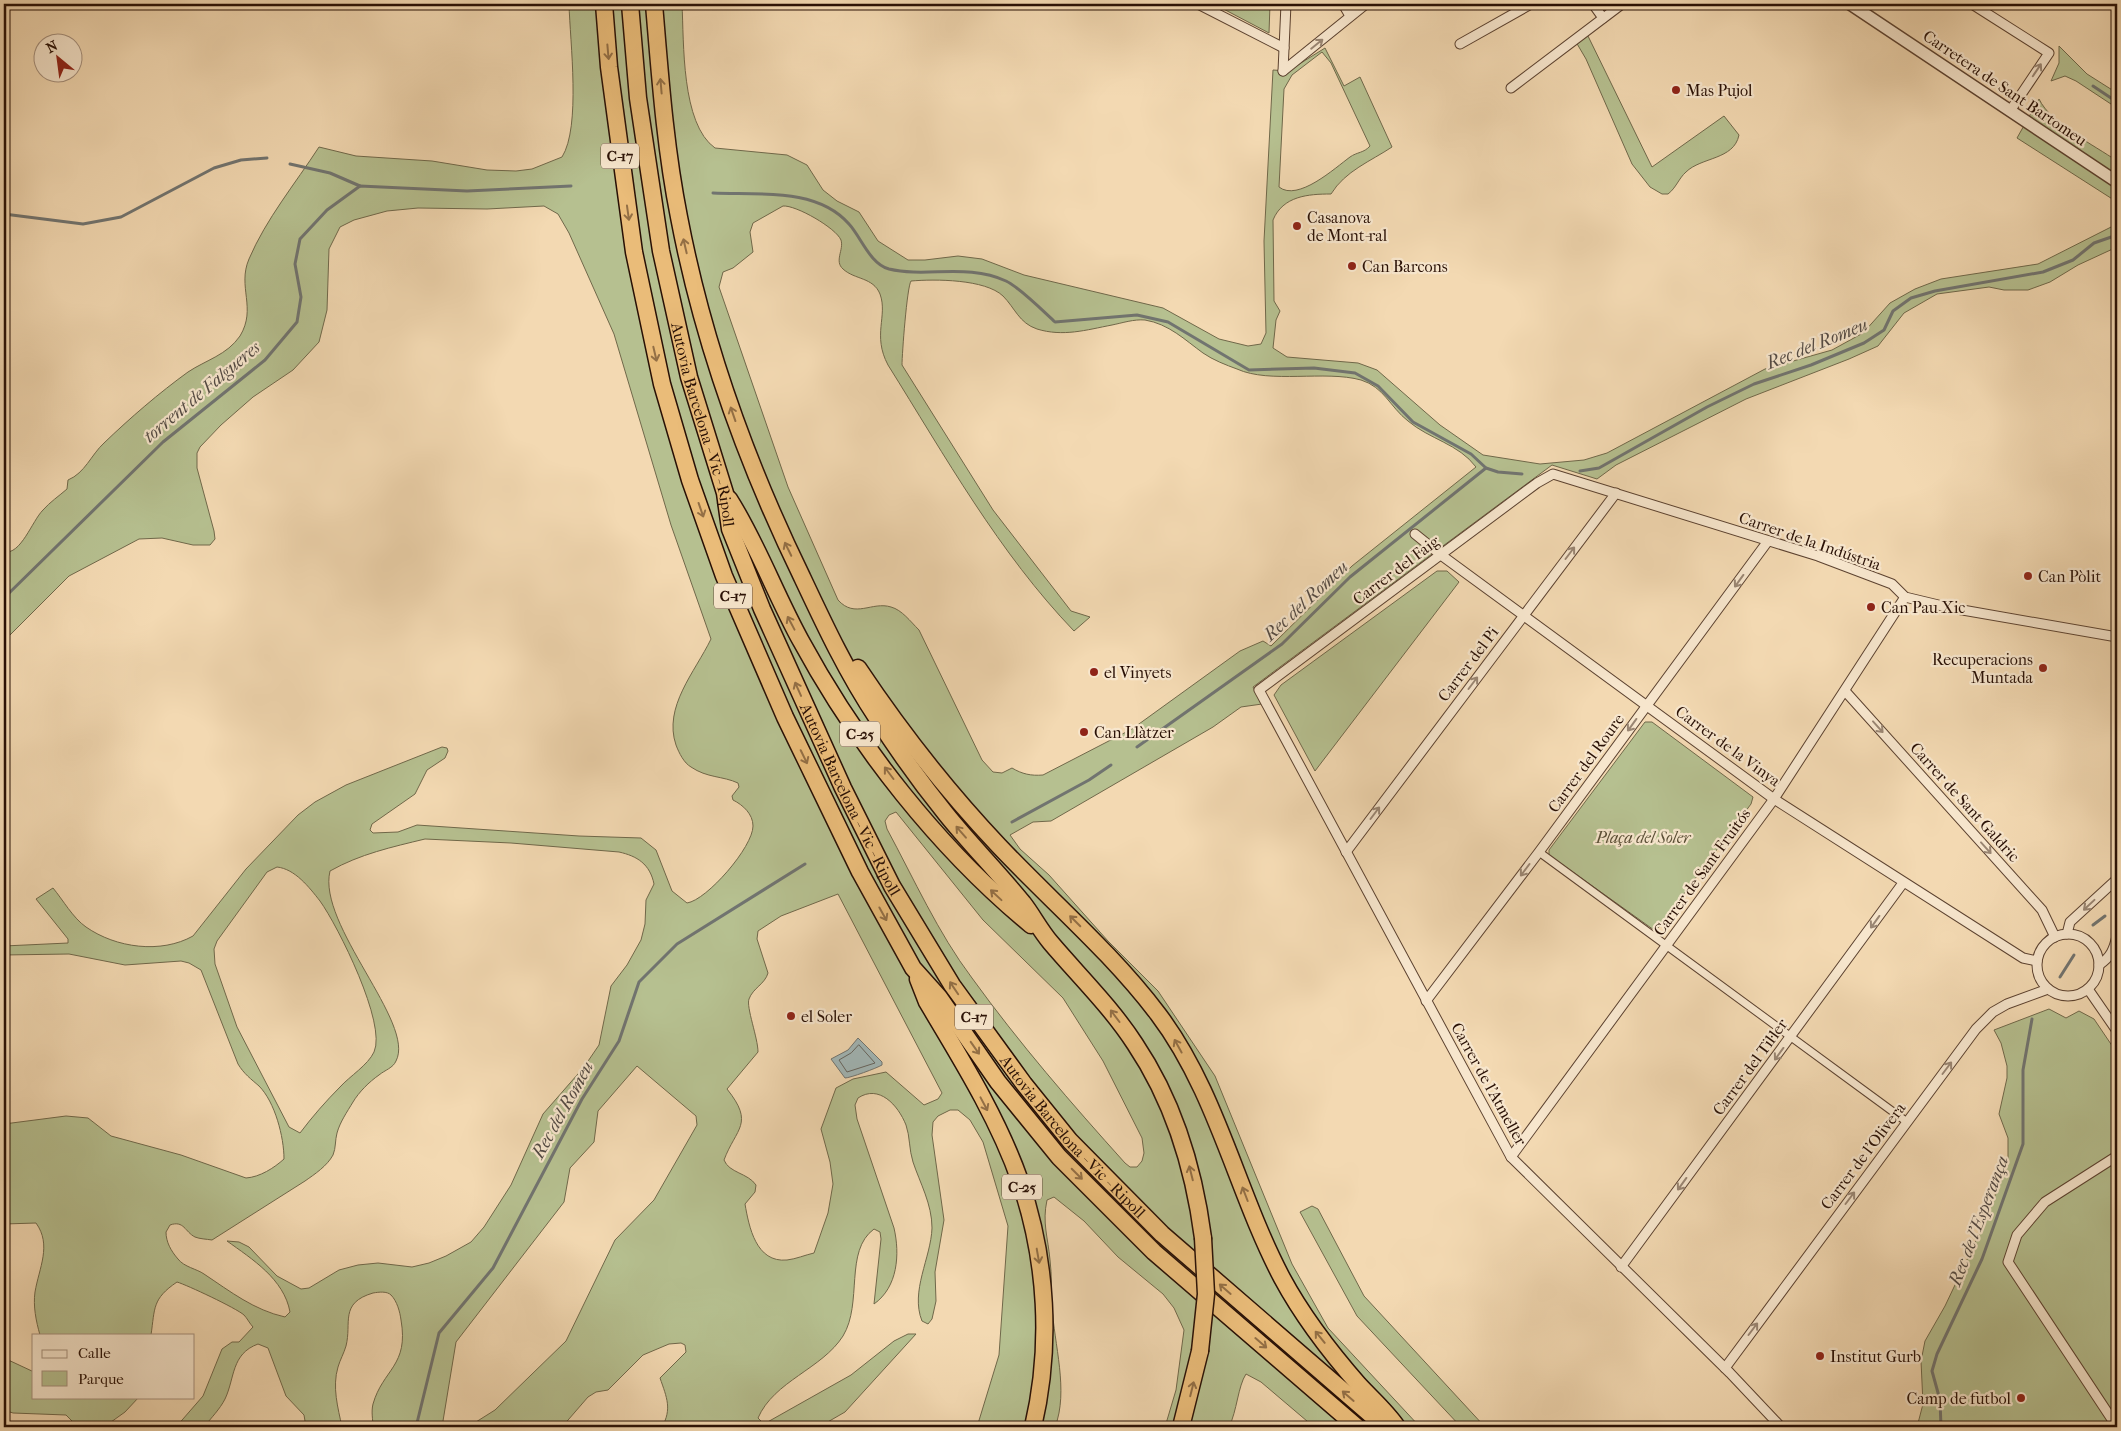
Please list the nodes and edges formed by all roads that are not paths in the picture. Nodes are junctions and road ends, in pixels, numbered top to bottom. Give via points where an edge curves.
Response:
1 (604, 4) edge
2 (630, 4) edge
3 (654, 4) edge
4 (1198, 4) edge
5 (1286, 4) edge
6 (1343, 4) edge
7 (1366, 4) edge
8 (1531, 4) edge
9 (1593, 4) edge
10 (1622, 4) edge
11 (1850, 4) edge
12 (1972, 4) edge
13 (1350, 16) junction
14 (1603, 18) junction
15 (1460, 44) dead end
16 (1284, 48) junction
17 (1511, 88) dead end
18 (2010, 111) junction
19 (2117, 182) edge
20 (1553, 474) joint
21 (725, 493) junction
22 (1616, 494) junction
23 (1415, 534) dead end
24 (1768, 541) junction
25 (1441, 555) junction
26 (809, 593) junction
27 (1905, 597) junction
28 (1524, 615) junction
29 (2117, 636) edge
30 (1259, 690) joint
31 (1845, 691) junction
32 (1646, 705) junction
33 (1774, 799) junction
34 (1346, 852) junction
35 (1539, 852) junction
36 (2117, 878) edge
37 (1903, 883) junction
38 (2067, 934) junction
39 (2117, 936) edge
40 (2055, 937) junction
41 (1046, 938) junction
42 (1668, 945) junction
43 (2037, 961) junction
44 (2099, 965) junction
45 (913, 968) junction
46 (2048, 989) junction
47 (2088, 989) junction
48 (1426, 1001) junction
49 (2117, 1032) edge
50 (1791, 1037) junction
51 (1907, 1122) junction
52 (2117, 1156) edge
53 (1511, 1157) junction
54 (1621, 1268) junction
55 (1725, 1368) junction
56 (1032, 1427) edge
57 (1181, 1427) edge
58 (1357, 1427) edge
59 (1385, 1427) edge
60 (1397, 1427) edge
61 (1780, 1427) edge
62 (2117, 1427) edge

1 -> 45 highway, Autovia Barcelona - Vic - Ripoll / C-17 via 610,76 634,252 662,384 690,480 724,576 785,717 860,872
2 - 21 highway, Autovia Barcelona - Vic - Ripoll / C-17 via 638,98 661,251 689,377
26 -> 3 highway via 749,460 718,373 696,294 679,216 663,110
4 - 16 street
5 - 16 street
6 - 13 street
7 - 13 street
8 - 15 street
9 - 14 street
10 - 14 street
11 - 18 street, Carretera de Sant Bartomeu
18 -> 12 street via 2049,53
16 -> 13 street via 1283,71
14 - 17 street
18 - 19 street, Carretera de Sant Bartomeu
20 - 22 street, Carrer de la Indústria
20 - 25 street, Carrer del Faig
41 -> 21 highway, C-25 via 956,855 920,814 855,728 802,642 745,524
59 -> 21 highway, Autovia Barcelona - Vic - Ripoll / C-17 via 1184,1254 1116,1189 1064,1134 957,992 892,886 843,788 755,591 730,528
22 - 24 street, Carrer de la Indústria
28 -> 22 street, Carrer del Pi
23 - 25 street, Carrer de la Vinya
24 - 27 street, Carrer de la Indústria via 1892,584
24 -> 32 street, Carrer del Roure
25 - 28 street, Carrer de la Vinya
25 - 30 street, Carrer del Faig
41 -> 26 highway via 1025,906 935,800 876,717 837,652
60 -> 26 highway via 1297,1305 1260,1232 1201,1090 1159,1015 1098,945 998,845 933,770 887,711
27 - 29 street, Carrer de la Indústria
27 - 31 street, Carrer de Sant Fruitós
28 - 32 street, Carrer de la Vinya
34 -> 28 street, Carrer del Pi
30 - 34 street, Carrer de l'Atmeller
31 - 33 street, Carrer de Sant Fruitós
31 -> 40 street, Carrer de Sant Galdric via 2042,910
32 - 33 street, Carrer de la Vinya
32 -> 35 street, Carrer del Roure
33 - 37 street, Carrer de la Vinya
33 - 42 street, Carrer de Sant Fruitós
34 - 48 street, Carrer de l'Atmeller
35 - 42 street
35 -> 48 street, Carrer del Roure
36 -> 38 street via 2070,922
37 - 43 street, Carrer de la Vinya via 2023,958
37 -> 50 street, Carrer del Til·ler
38 - 40 street
38 - 44 street via 2088,941 2097,954
39 - 44 street via 2113,952
40 - 43 street via 2041,949
57 -> 41 highway, C-25, bridge via 1200,1351 1206,1294 1199,1205 1191,1172 1162,1090 1130,1036
42 - 50 street
42 - 53 street, Carrer de Sant Fruitós
43 - 46 street via 2039,977
44 - 47 street via 2097,976
45 -> 56 highway, C-25 via 927,1002 1002,1138 1020,1180 1031,1220 1045,1319 1043,1374
45 -> 58 highway, Autovia Barcelona - Vic - Ripoll / C-17 via 939,997 998,1082 1059,1157 1154,1252
46 - 47 street via 2068,996
51 -> 46 street, Carrer de l'Olivera via 1976,1029 1993,1012
47 - 49 street
48 - 53 street, Carrer de l'Atmeller
50 - 51 street
50 -> 54 street, Carrer del Til·ler
55 -> 51 street, Carrer de l'Olivera
52 - 62 street via 2045,1202 2017,1235 2008,1262
53 - 54 street, Carrer de l'Atmeller
54 - 55 street, Carrer de l'Atmeller
55 - 61 street, Carrer de l'Atmeller

